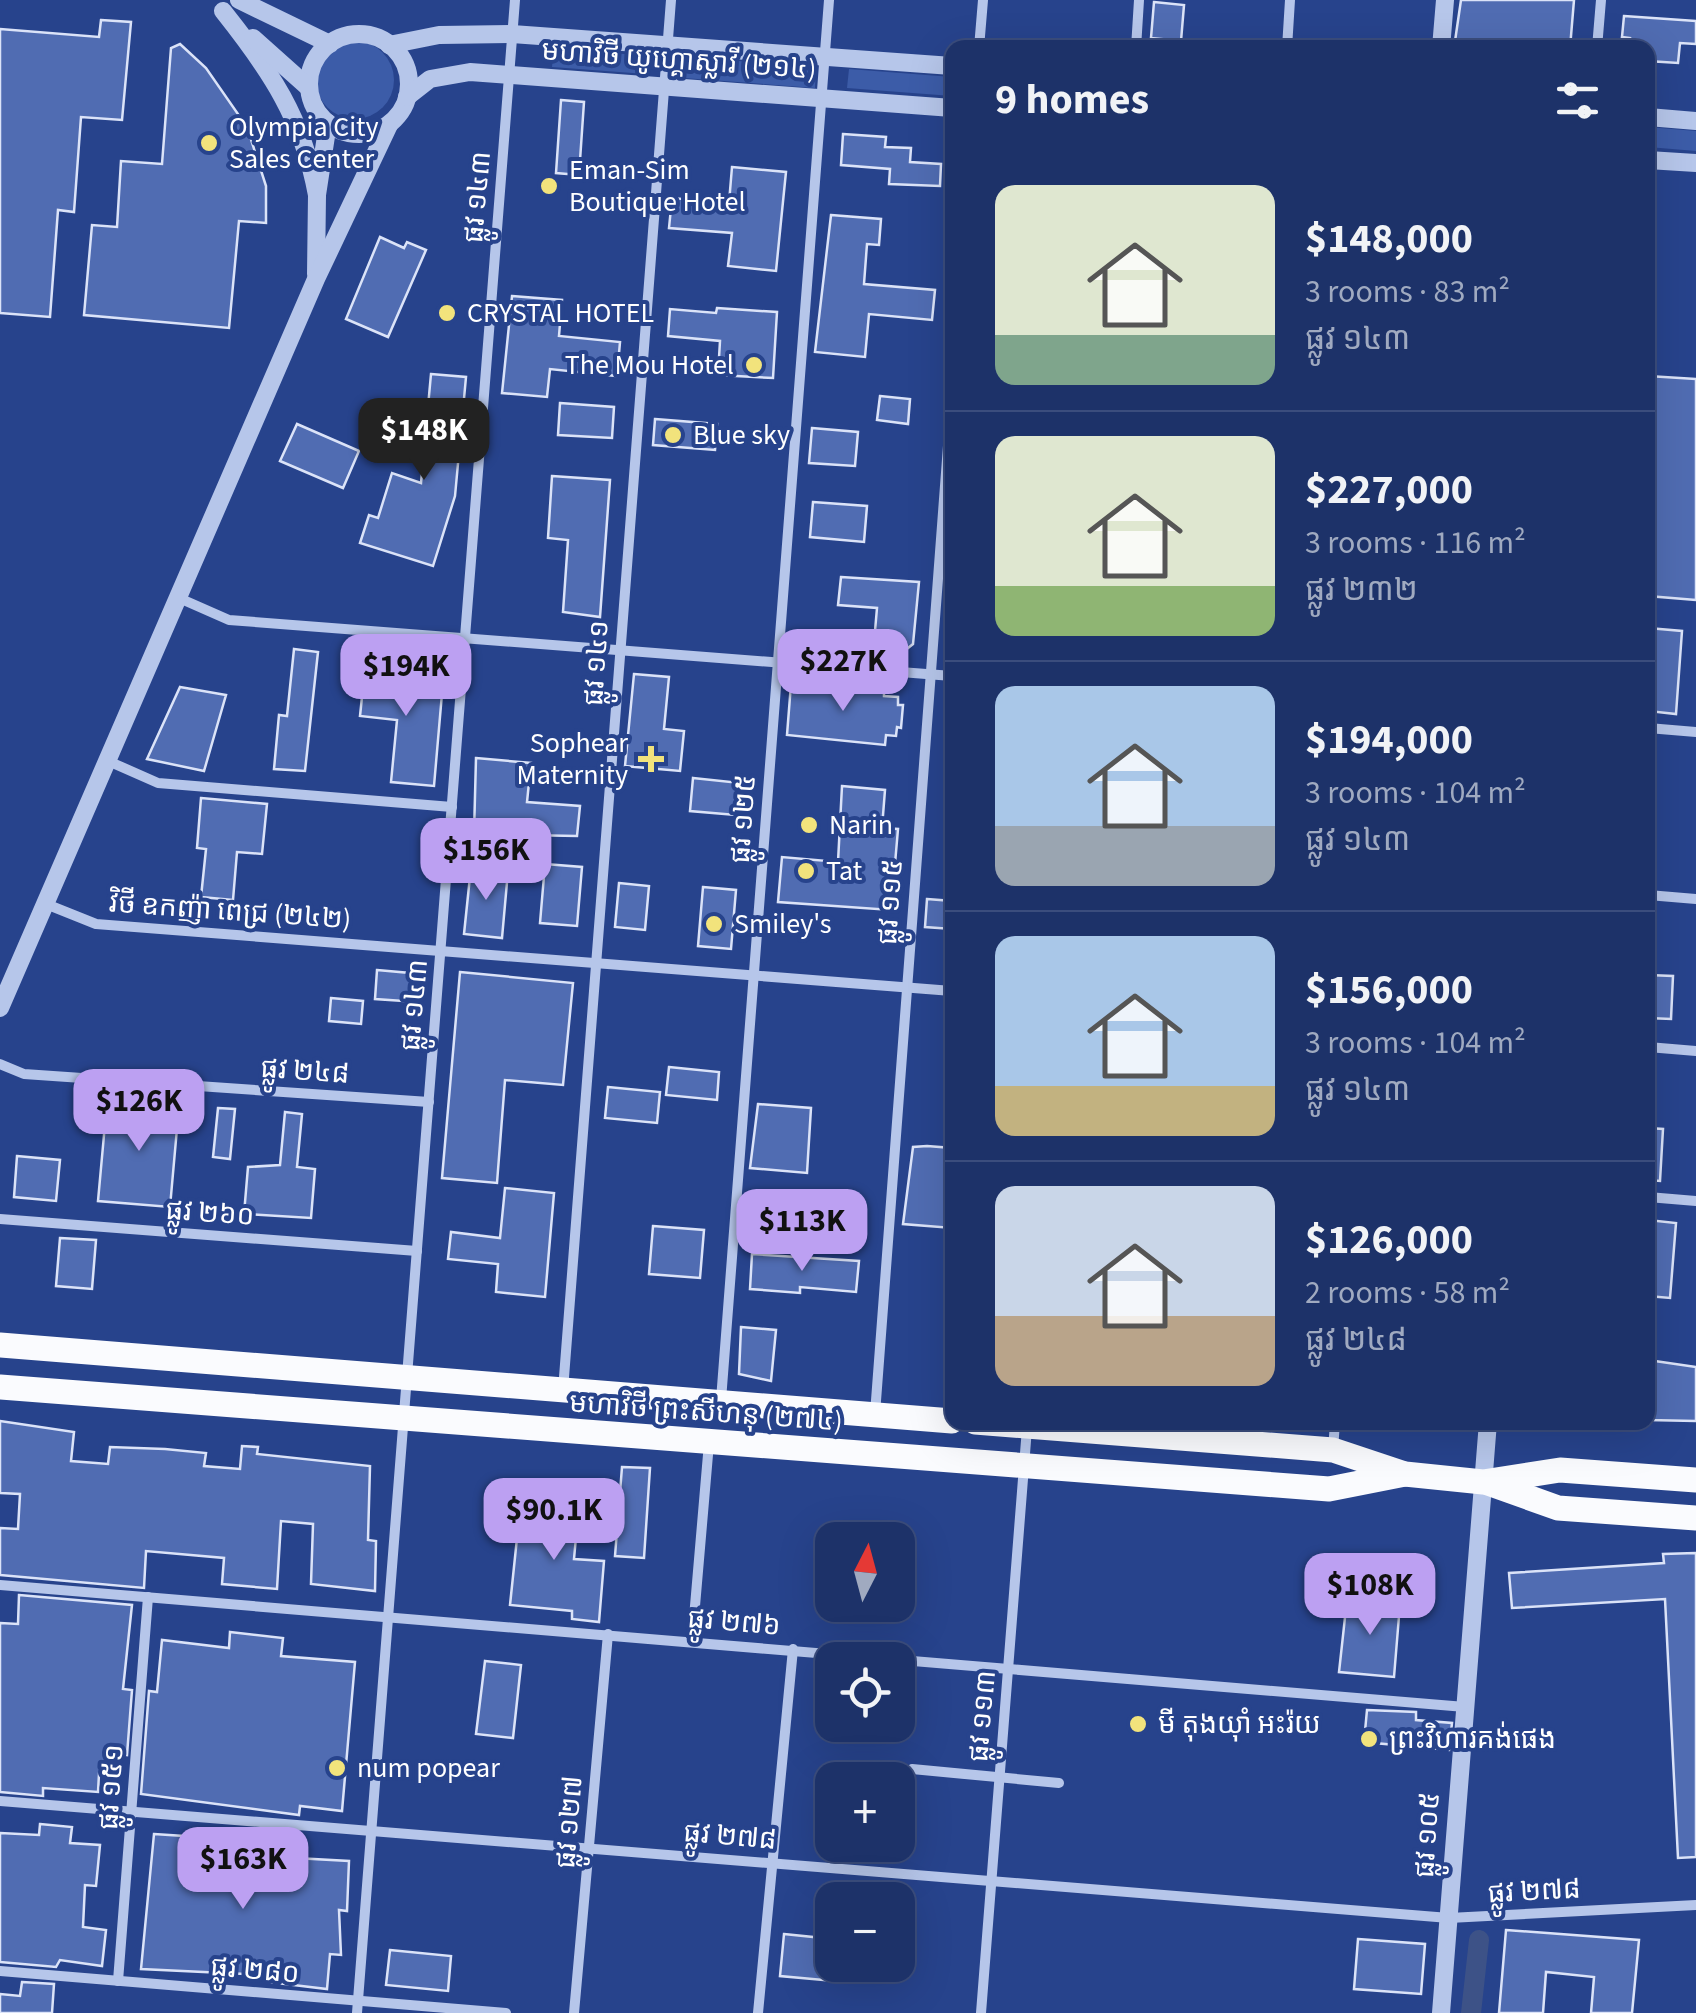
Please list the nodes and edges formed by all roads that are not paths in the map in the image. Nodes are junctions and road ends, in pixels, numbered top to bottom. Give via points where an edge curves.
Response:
1 (515, 0) edge
2 (670, 0) edge
3 (829, 0) edge
4 (983, 0) edge
5 (1140, 0) edge
6 (1290, 0) edge
7 (1445, 0) edge
8 (1601, 0) edge
9 (225, 4) edge
10 (512, 34) junction
11 (980, 40) edge
12 (1137, 40) edge
13 (1288, 40) edge
14 (1442, 40) edge
15 (1598, 40) edge
16 (330, 44) junction
17 (390, 45) junction
18 (668, 45) junction
19 (825, 57) junction
20 (945, 66) edge
21 (510, 75) junction
22 (666, 86) junction
23 (309, 88) junction
24 (408, 97) junction
25 (821, 98) junction
26 (945, 107) edge
27 (1655, 118) edge
28 (1696, 121) edge
29 (328, 123) junction
30 (389, 124) junction
31 (1655, 161) edge
32 (1696, 164) edge
33 (317, 195) junction
34 (316, 279) junction
35 (945, 487) edge
36 (178, 598) junction
37 (465, 640) junction
38 (620, 651) junction
39 (778, 663) junction
40 (931, 675) junction
41 (945, 676) edge
42 (1655, 729) edge
43 (1696, 732) edge
44 (108, 761) junction
45 (452, 807) junction
46 (1655, 897) edge
47 (1696, 900) edge
48 (46, 904) junction
49 (440, 950) junction
50 (596, 962) junction
51 (754, 975) junction
52 (906, 988) junction
53 (945, 991) edge
54 (0, 1008) edge
55 (1655, 1049) edge
56 (1696, 1052) edge
57 (0, 1064) edge
58 (428, 1102) junction
59 (1655, 1198) edge
60 (1696, 1201) edge
61 (0, 1220) edge
62 (417, 1251) junction
63 (0, 1345) edge
64 (407, 1378) junction
65 (0, 1387) edge
66 (563, 1390) junction
67 (721, 1402) junction
68 (876, 1415) junction
69 (404, 1418) junction
70 (945, 1420) edge
71 (1027, 1430) edge
72 (1177, 1430) edge
73 (1334, 1430) edge
74 (1487, 1430) edge
75 (709, 1442) junction
76 (1332, 1450) junction
77 (1024, 1466) junction
78 (1406, 1474) junction
79 (1696, 1480) edge
80 (1483, 1482) junction
81 (1696, 1518) edge
82 (0, 1585) edge
83 (148, 1597) junction
84 (388, 1616) junction
85 (608, 1634) junction
86 (692, 1641) junction
87 (793, 1649) junction
88 (1008, 1667) junction
89 (1464, 1707) junction
90 (915, 1769) edge
91 (999, 1777) junction
92 (1059, 1783) dead end
93 (0, 1801) edge
94 (132, 1808) junction
95 (371, 1829) junction
96 (589, 1847) junction
97 (773, 1862) junction
98 (991, 1880) junction
99 (1696, 1906) edge
100 (1448, 1918) junction
101 (0, 1971) edge
102 (118, 1981) junction
103 (357, 2007) edge
104 (506, 2013) edge
105 (574, 2013) edge
106 (758, 2013) edge
107 (981, 2013) edge
108 (1441, 2013) edge

1 - 10 street, ផ្លូវ ១៤៣
2 - 18 street, ផ្លូវ ១៤១
3 - 19 street, ផ្លូវ ១២៥
4 - 11 street
5 - 12 street
6 - 13 street
7 - 14 street
8 - 15 street
9 - 16 street
9 - 23 street
9 - 33 street via 284,95 308,146
10 - 17 street
10 - 18 street
10 - 21 street, ផ្លូវ ១៤៣
16 - 17 street via 366,35
16 - 23 street via 314,61
17 - 24 street via 405,64
18 - 19 street
18 - 22 street, ផ្លូវ ១៤១
19 - 20 street
19 - 25 street, ផ្លូវ ១២៥
21 - 22 street, មហាវិថី យូហ្គោស្លាវី (២១៤)
21 - 24 street, មហាវិថី យូហ្គោស្លាវី (២១៤) via 449,73
21 - 37 street, ផ្លូវ ១៤៣
22 - 25 street, មហាវិថី យូហ្គោស្លាវី (២១៤)
22 - 38 street, ផ្លូវ ១៤១
23 - 29 street
24 - 30 street
25 - 26 street, មហាវិថី យូហ្គោស្លាវី (២១៤)
25 - 39 street, ផ្លូវ ១២៥
27 - 28 street
29 - 30 street via 358,134
29 - 33 street
30 - 34 street
31 - 32 street
33 - 34 street
34 - 36 street
35 - 40 street, ផ្លូវ ១១៥
36 - 37 street via 230,620
36 - 44 street
37 - 38 street
37 - 45 street, ផ្លូវ ១៤៣
38 - 39 street
38 - 50 street, ផ្លូវ ១៤១
39 - 40 street
39 - 51 street, ផ្លូវ ១២៥
40 - 41 street
40 - 52 street, ផ្លូវ ១១៥
42 - 43 street
44 - 45 street via 158,782
44 - 48 street
45 - 49 street, ផ្លូវ ១៤៣
46 - 47 street
48 - 49 street, វិថី ឧកញ៉ា ពេជ្រ (២៤២) via 96,924
48 - 54 street
49 - 50 street, វិថី ឧកញ៉ា ពេជ្រ (២៤២)
49 - 58 street, ផ្លូវ ១៤៣
50 - 51 street, វិថី ឧកញ៉ា ពេជ្រ (២៤២)
50 - 66 street, ផ្លូវ ១៤១
51 - 52 street, វិថី ឧកញ៉ា ពេជ្រ (២៤២)
51 - 67 street, ផ្លូវ ១២៥
52 - 53 street, វិថី ឧកញ៉ា ពេជ្រ (២៤២)
52 - 68 street, ផ្លូវ ១១៥
55 - 56 street
57 - 58 street, ផ្លូវ ២៤៨ via 24,1074
58 - 62 street, ផ្លូវ ១៤៣
59 - 60 street
61 - 62 street, ផ្លូវ ២៦០
62 - 64 street, ផ្លូវ ១៤៣
63 - 64 main road, មហាវិថី ព្រះសីហនុ (២៧៤)
64 - 66 main road, មហាវិថី ព្រះសីហនុ (២៧៤)
64 - 69 street, ផ្លូវ ១៤៣
65 - 69 main road, មហាវិថី ព្រះសីហនុ (២៧៤)
66 - 67 main road, មហាវិថី ព្រះសីហនុ (២៧៤)
67 - 68 main road, មហាវិថី ព្រះសីហនុ (២៧៤)
68 - 70 main road, មហាវិថី ព្រះសីហនុ (២៧៤)
69 - 75 main road, មហាវិថី ព្រះសីហនុ (២៧៤)
69 - 84 street, ផ្លូវ ១៤៣
71 - 77 street, ផ្លូវ ១១៣
72 - 76 main road, មហាវិថី ព្រះសីហនុ (២៧៤)
73 - 76 street
74 - 80 street, ផ្លូវ ១០៥
75 - 77 main road, មហាវិថី ព្រះសីហនុ (២៧៤)
75 - 86 street
76 - 78 main road, មហាវិថី ព្រះសីហនុ (២៧៤)
77 - 78 main road, មហាវិថី ព្រះសីហនុ (២៧៤) via 1330,1489
77 - 88 street, ផ្លូវ ១១៣
78 - 80 main road, មហាវិថី ព្រះសីហនុ (២៧៤)
79 - 80 main road, មហាវិថី ព្រះសីហនុ (២៧៤) via 1560,1470
80 - 81 main road, មហាវិថី ព្រះសីហនុ (២៧៤) via 1558,1508
80 - 89 street, ផ្លូវ ១០៥
82 - 83 street, ផ្លូវ ២៧៦
83 - 84 street, ផ្លូវ ២៧៦
83 - 94 street, ផ្លូវ ១៥១
84 - 85 street, ផ្លូវ ២៧៦
84 - 95 street, ផ្លូវ ១៤៣
85 - 86 street, ផ្លូវ ២៧៦
85 - 96 street, ផ្លូវ ១២៧
86 - 87 street, ផ្លូវ ២៧៦
87 - 88 street, ផ្លូវ ២៧៦
87 - 97 street
88 - 89 street, ផ្លូវ ២៧៦
88 - 91 street, ផ្លូវ ១១៣
89 - 100 street, ផ្លូវ ១០៥
90 - 91 street
91 - 92 street
91 - 98 street, ផ្លូវ ១១៣
93 - 94 street, ផ្លូវ ២៧៨
94 - 95 street, ផ្លូវ ២៧៨
94 - 102 street, ផ្លូវ ១៥១
95 - 96 street, ផ្លូវ ២៧៨
95 - 103 street, ផ្លូវ ១៤៣
96 - 97 street, ផ្លូវ ២៧៨
96 - 105 street, ផ្លូវ ១២៧
97 - 98 street, ផ្លូវ ២៧៨
97 - 106 street
98 - 100 street, ផ្លូវ ២៧៨
98 - 107 street, ផ្លូវ ១១៣
99 - 100 street, ផ្លូវ ២៧៨
100 - 108 street, ផ្លូវ ១០៥
101 - 102 street, ផ្លូវ ២៨០
102 - 103 street, ផ្លូវ ២៨០
103 - 104 street, ផ្លូវ ២៨០

